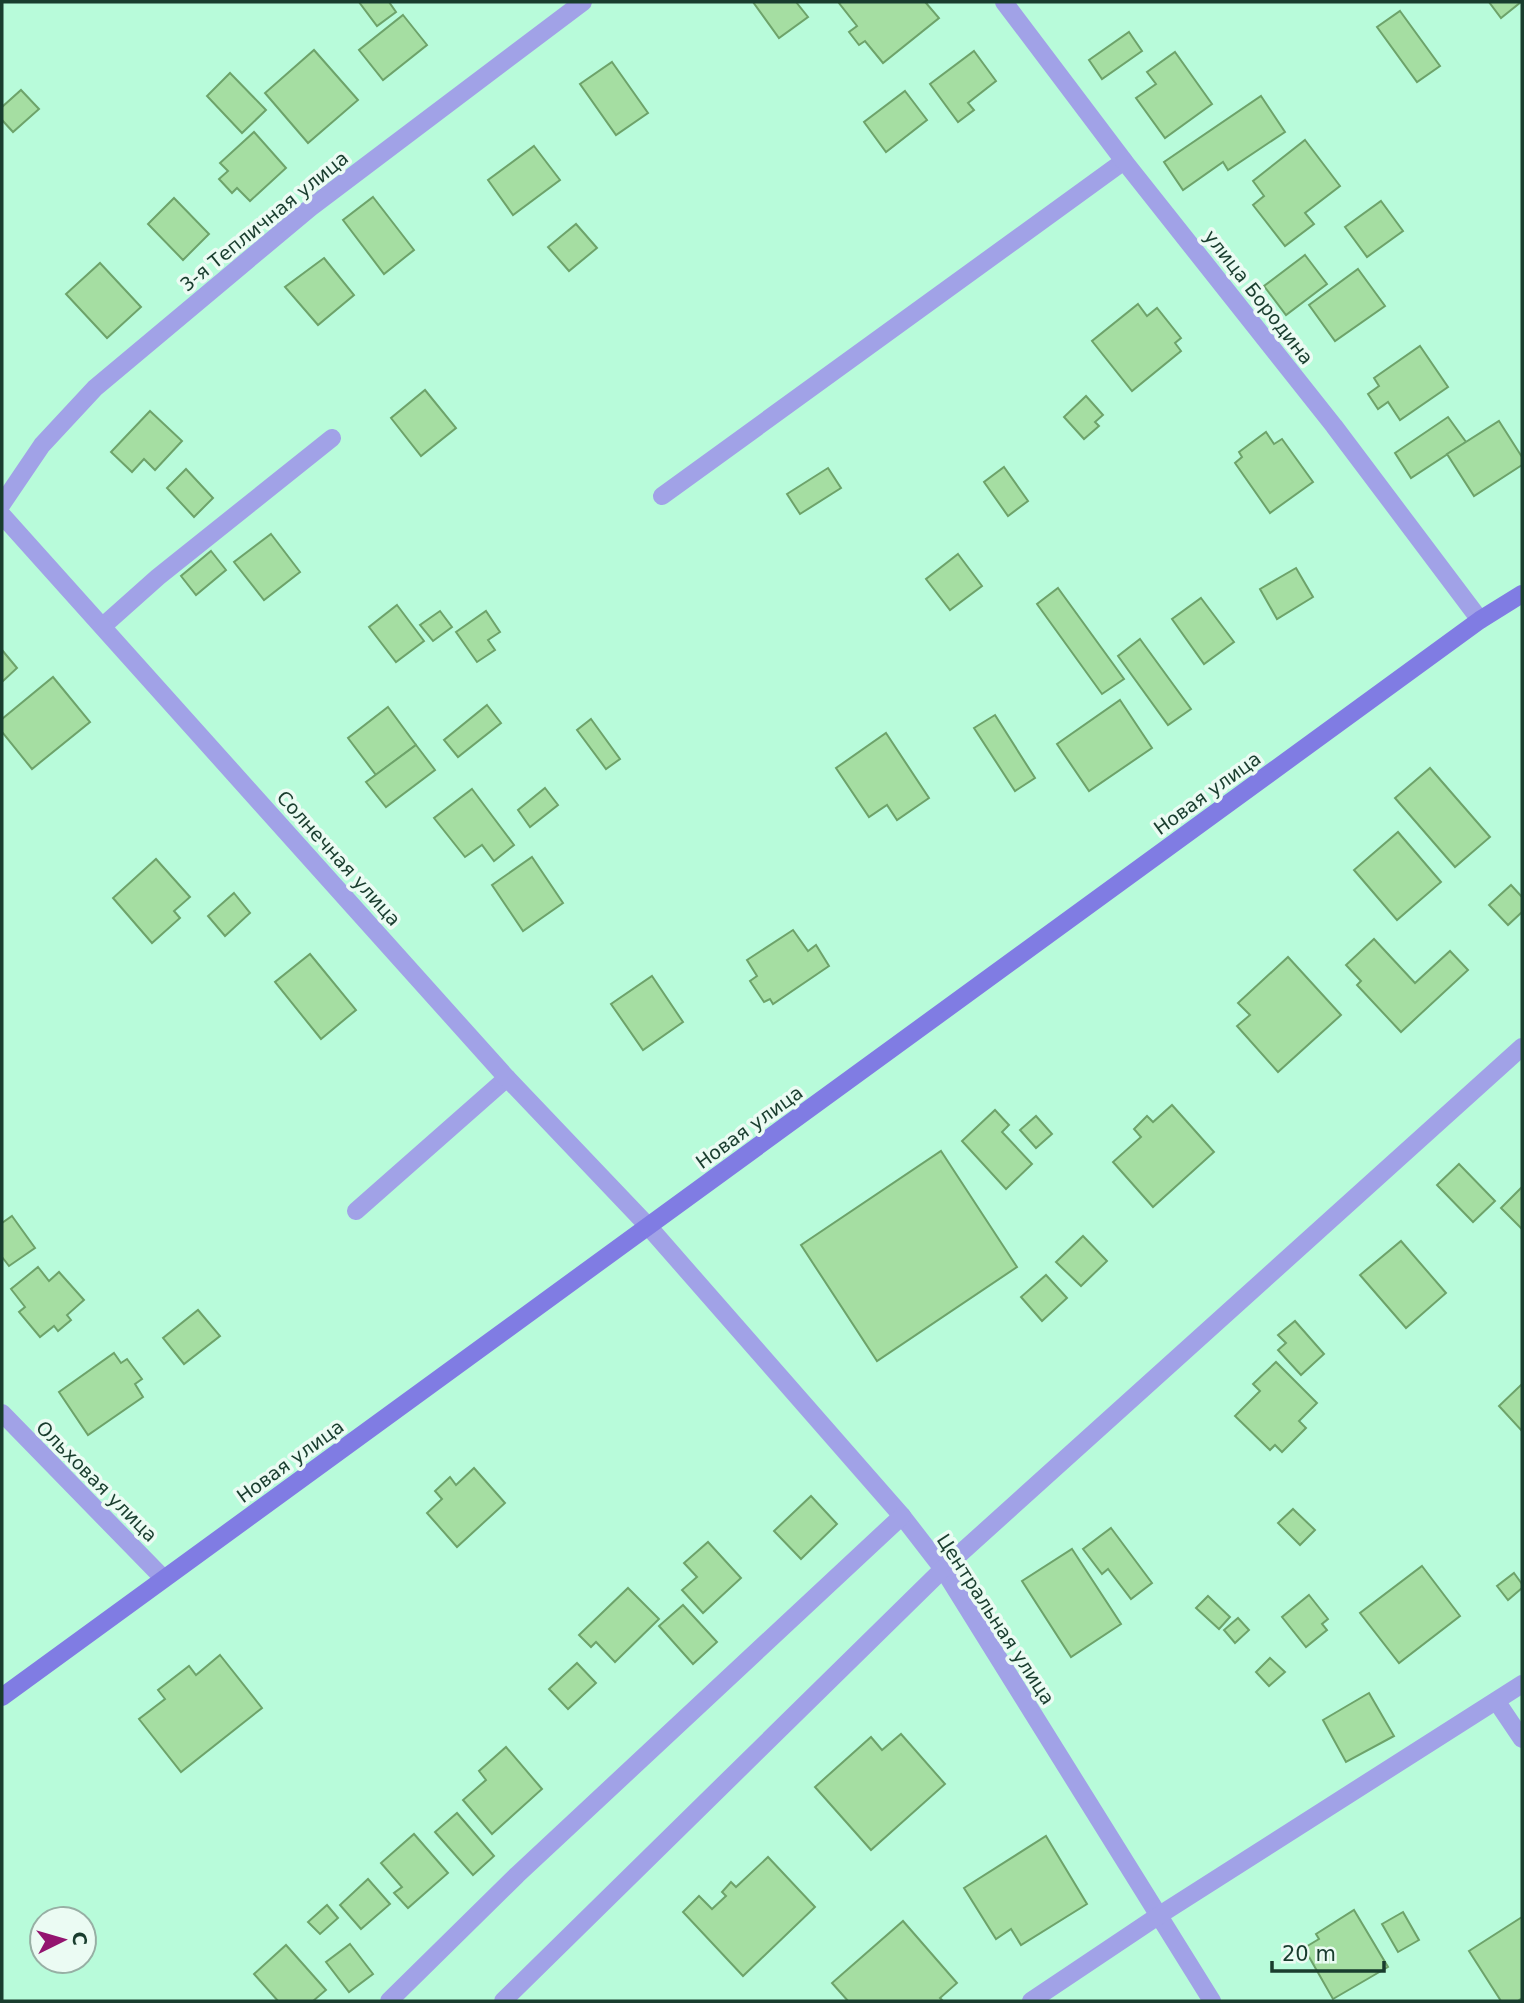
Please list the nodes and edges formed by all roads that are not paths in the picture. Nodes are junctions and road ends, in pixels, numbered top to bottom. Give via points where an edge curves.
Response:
1 (583, 2) edge
2 (1004, 2) edge
3 (1124, 161) junction
4 (332, 438) dead end
5 (662, 496) dead end
6 (2, 504) edge
7 (2, 514) edge
8 (1522, 594) edge
9 (1480, 621) junction
10 (103, 626) junction
11 (1522, 1047) edge
12 (507, 1078) junction
13 (356, 1211) dead end
14 (648, 1226) junction
15 (2, 1413) edge
16 (902, 1516) junction
17 (943, 1569) junction
18 (163, 1578) junction
19 (1522, 1684) edge
20 (2, 1697) edge
21 (1497, 1702) junction
22 (1522, 1739) edge
23 (1158, 1916) junction
24 (389, 2001) edge
25 (503, 2001) edge
26 (1031, 2001) edge
27 (1212, 2001) edge

1 - 6 street, 3-я Тепличная улица via 310,208 95,388 42,445
2 - 3 street, улица Бородина
3 - 5 street
3 - 9 street, улица Бородина via 1334,426
4 - 10 street
7 - 10 street, Солнечная улица
8 - 9 main road, Новая улица
9 - 14 main road, Новая улица
10 - 12 street, Солнечная улица
11 - 17 street
12 - 13 street
12 - 14 street, Солнечная улица
14 - 16 street, Центральная улица
14 - 18 main road, Новая улица
15 - 18 street, Ольховая улица
16 - 17 street, Центральная улица
16 - 24 street via 517,1875
17 - 23 street, Центральная улица
17 - 25 street
18 - 20 main road, Новая улица
19 - 21 street
21 - 22 street
21 - 23 street
23 - 26 street
23 - 27 street, Центральная улица

